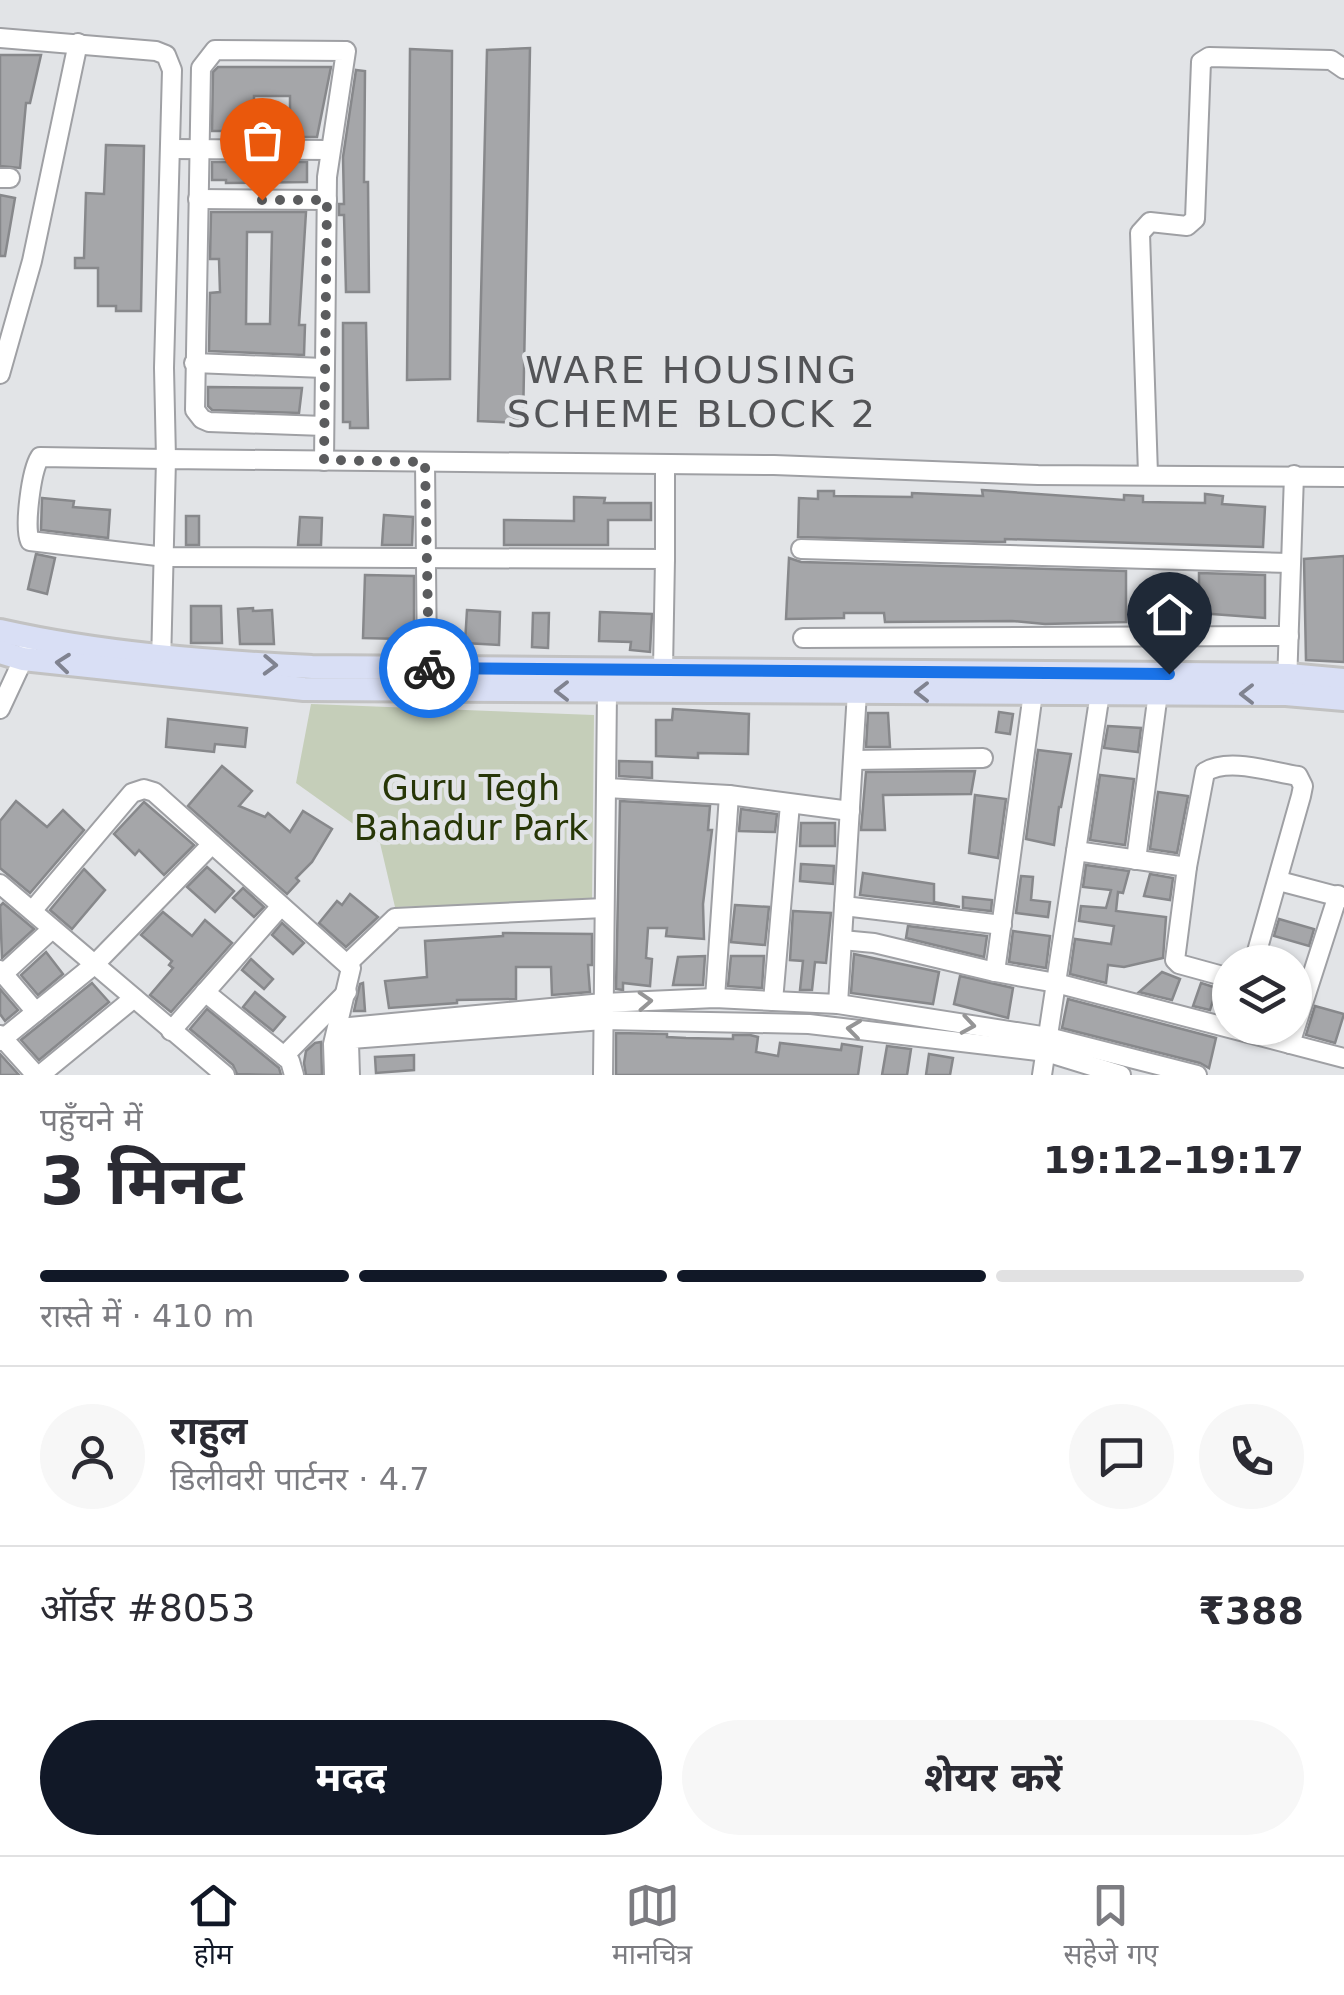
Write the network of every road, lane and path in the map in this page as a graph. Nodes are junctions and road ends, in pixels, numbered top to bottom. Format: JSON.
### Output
{"nodes":[{"id":1,"x":0,"y":38,"type":"edge"},
{"id":2,"x":78,"y":43,"type":"junction"},
{"id":3,"x":1344,"y":70,"type":"edge"},
{"id":4,"x":199,"y":147,"type":"junction"},
{"id":5,"x":170,"y":149,"type":"junction"},
{"id":6,"x":330,"y":150,"type":"junction"},
{"id":7,"x":198,"y":200,"type":"junction"},
{"id":8,"x":327,"y":200,"type":"junction"},
{"id":9,"x":194,"y":363,"type":"junction"},
{"id":10,"x":324,"y":368,"type":"junction"},
{"id":11,"x":0,"y":374,"type":"edge"},
{"id":12,"x":324,"y":426,"type":"junction"},
{"id":13,"x":166,"y":458,"type":"junction"},
{"id":14,"x":324,"y":460,"type":"junction"},
{"id":15,"x":425,"y":462,"type":"junction"},
{"id":16,"x":665,"y":464,"type":"junction"},
{"id":17,"x":1148,"y":474,"type":"junction"},
{"id":18,"x":1294,"y":475,"type":"junction"},
{"id":19,"x":1344,"y":476,"type":"edge"},
{"id":20,"x":801,"y":549,"type":"dead end"},
{"id":21,"x":165,"y":557,"type":"junction"},
{"id":22,"x":424,"y":558,"type":"junction"},
{"id":23,"x":664,"y":559,"type":"junction"},
{"id":24,"x":1290,"y":563,"type":"junction"},
{"id":25,"x":0,"y":631,"type":"edge"},
{"id":26,"x":1288,"y":636,"type":"junction"},
{"id":27,"x":803,"y":638,"type":"dead end"},
{"id":28,"x":861,"y":638,"type":"junction"},
{"id":29,"x":930,"y":638,"type":"junction"},
{"id":30,"x":19,"y":650,"type":"edge"},
{"id":31,"x":161,"y":665,"type":"junction"},
{"id":32,"x":428,"y":668,"type":"junction"},
{"id":33,"x":663,"y":669,"type":"junction"},
{"id":34,"x":932,"y":671,"type":"junction"},
{"id":35,"x":1344,"y":680,"type":"edge"},
{"id":36,"x":859,"y":682,"type":"junction"},
{"id":37,"x":1287,"y":685,"type":"junction"},
{"id":38,"x":608,"y":691,"type":"junction"},
{"id":39,"x":1033,"y":693,"type":"junction"},
{"id":40,"x":1100,"y":693,"type":"junction"},
{"id":41,"x":1158,"y":694,"type":"junction"},
{"id":42,"x":1344,"y":699,"type":"edge"},
{"id":43,"x":0,"y":709,"type":"edge"},
{"id":44,"x":983,"y":758,"type":"dead end"},
{"id":45,"x":853,"y":760,"type":"junction"},
{"id":46,"x":607,"y":788,"type":"junction"},
{"id":47,"x":729,"y":795,"type":"junction"},
{"id":48,"x":790,"y":804,"type":"junction"},
{"id":49,"x":850,"y":811,"type":"junction"},
{"id":50,"x":212,"y":844,"type":"junction"},
{"id":51,"x":1076,"y":851,"type":"junction"},
{"id":52,"x":1136,"y":860,"type":"junction"},
{"id":53,"x":1187,"y":867,"type":"junction"},
{"id":54,"x":1279,"y":881,"type":"junction"},
{"id":55,"x":3,"y":892,"type":"edge"},
{"id":56,"x":1341,"y":897,"type":"edge"},
{"id":57,"x":281,"y":906,"type":"junction"},
{"id":58,"x":844,"y":906,"type":"junction"},
{"id":59,"x":604,"y":908,"type":"junction"},
{"id":60,"x":32,"y":911,"type":"junction"},
{"id":61,"x":1002,"y":926,"type":"junction"},
{"id":62,"x":52,"y":929,"type":"junction"},
{"id":63,"x":842,"y":940,"type":"junction"},
{"id":64,"x":1259,"y":945,"type":"edge"},
{"id":65,"x":347,"y":964,"type":"junction"},
{"id":66,"x":94,"y":965,"type":"junction"},
{"id":67,"x":1,"y":972,"type":"edge"},
{"id":68,"x":995,"y":972,"type":"junction"},
{"id":69,"x":1212,"y":973,"type":"edge"},
{"id":70,"x":1312,"y":981,"type":"edge"},
{"id":71,"x":1056,"y":983,"type":"junction"},
{"id":72,"x":205,"y":992,"type":"junction"},
{"id":73,"x":347,"y":992,"type":"junction"},
{"id":74,"x":134,"y":998,"type":"junction"},
{"id":75,"x":715,"y":998,"type":"junction"},
{"id":76,"x":774,"y":1000,"type":"junction"},
{"id":77,"x":838,"y":1004,"type":"junction"},
{"id":78,"x":36,"y":1012,"type":"junction"},
{"id":79,"x":603,"y":1012,"type":"junction"},
{"id":80,"x":1212,"y":1024,"type":"edge"},
{"id":81,"x":170,"y":1031,"type":"junction"},
{"id":82,"x":345,"y":1034,"type":"junction"},
{"id":83,"x":1,"y":1038,"type":"edge"},
{"id":84,"x":1047,"y":1045,"type":"junction"},
{"id":85,"x":1294,"y":1045,"type":"edge"},
{"id":86,"x":284,"y":1056,"type":"junction"},
{"id":87,"x":1344,"y":1058,"type":"edge"},
{"id":88,"x":38,"y":1075,"type":"edge"},
{"id":89,"x":225,"y":1075,"type":"edge"},
{"id":90,"x":294,"y":1075,"type":"edge"},
{"id":91,"x":334,"y":1075,"type":"edge"},
{"id":92,"x":350,"y":1075,"type":"edge"},
{"id":93,"x":603,"y":1075,"type":"edge"},
{"id":94,"x":1042,"y":1075,"type":"edge"},
{"id":95,"x":1121,"y":1075,"type":"edge"},
{"id":96,"x":1197,"y":1075,"type":"edge"}],
"edges":[{"from":1,"to":2,"type":"street"},
{"from":2,"to":5,"type":"street"},
{"from":2,"to":11,"type":"street"},
{"from":3,"to":17,"type":"street"},
{"from":4,"to":5,"type":"street"},
{"from":4,"to":6,"type":"street"},
{"from":4,"to":6,"type":"street"},
{"from":4,"to":7,"type":"street"},
{"from":5,"to":13,"type":"street"},
{"from":6,"to":8,"type":"street"},
{"from":7,"to":8,"type":"street"},
{"from":7,"to":9,"type":"street"},
{"from":8,"to":10,"type":"street"},
{"from":9,"to":10,"type":"street"},
{"from":9,"to":12,"type":"street"},
{"from":10,"to":12,"type":"street"},
{"from":12,"to":14,"type":"street"},
{"from":13,"to":14,"type":"street"},
{"from":13,"to":21,"type":"street"},
{"from":13,"to":21,"type":"street"},
{"from":14,"to":15,"type":"street"},
{"from":15,"to":16,"type":"street"},
{"from":15,"to":22,"type":"street"},
{"from":16,"to":17,"type":"street"},
{"from":16,"to":23,"type":"street"},
{"from":17,"to":18,"type":"street"},
{"from":18,"to":19,"type":"street"},
{"from":18,"to":24,"type":"street"},
{"from":20,"to":24,"type":"street"},
{"from":21,"to":22,"type":"street"},
{"from":21,"to":31,"type":"street"},
{"from":22,"to":23,"type":"street"},
{"from":22,"to":32,"type":"street"},
{"from":23,"to":33,"type":"street"},
{"from":24,"to":26,"type":"street"},
{"from":25,"to":30,"type":"main road"},
{"from":26,"to":29,"type":"street"},
{"from":26,"to":37,"type":"street"},
{"from":27,"to":28,"type":"street"},
{"from":28,"to":29,"type":"street"},
{"from":28,"to":36,"type":"street"},
{"from":29,"to":34,"type":"street"},
{"from":30,"to":31,"type":"main road"},
{"from":30,"to":43,"type":"street"},
{"from":31,"to":32,"type":"main road","one_way":true},
{"from":38,"to":31,"type":"main road","one_way":true},
{"from":32,"to":33,"type":"main road"},
{"from":33,"to":36,"type":"main road"},
{"from":34,"to":36,"type":"main road"},
{"from":34,"to":37,"type":"main road"},
{"from":35,"to":37,"type":"main road"},
{"from":36,"to":38,"type":"main road"},
{"from":39,"to":36,"type":"main road","one_way":true},
{"from":36,"to":45,"type":"street"},
{"from":37,"to":41,"type":"main road","one_way":true},
{"from":37,"to":42,"type":"main road"},
{"from":38,"to":46,"type":"street"},
{"from":39,"to":40,"type":"main road"},
{"from":39,"to":61,"type":"street"},
{"from":40,"to":41,"type":"main road"},
{"from":40,"to":51,"type":"street"},
{"from":41,"to":52,"type":"street"},
{"from":44,"to":45,"type":"street"},
{"from":45,"to":49,"type":"street"},
{"from":46,"to":47,"type":"street"},
{"from":46,"to":59,"type":"street"},
{"from":47,"to":48,"type":"street"},
{"from":47,"to":75,"type":"street"},
{"from":48,"to":49,"type":"street"},
{"from":48,"to":76,"type":"street"},
{"from":49,"to":58,"type":"street"},
{"from":50,"to":57,"type":"street"},
{"from":50,"to":60,"type":"street"},
{"from":50,"to":66,"type":"street"},
{"from":51,"to":52,"type":"street"},
{"from":51,"to":71,"type":"street"},
{"from":52,"to":53,"type":"street"},
{"from":53,"to":54,"type":"street"},
{"from":53,"to":69,"type":"street"},
{"from":54,"to":56,"type":"street"},
{"from":54,"to":64,"type":"street"},
{"from":55,"to":60,"type":"street"},
{"from":56,"to":70,"type":"street"},
{"from":57,"to":65,"type":"street"},
{"from":57,"to":72,"type":"street"},
{"from":58,"to":61,"type":"street"},
{"from":58,"to":63,"type":"street"},
{"from":59,"to":65,"type":"street"},
{"from":59,"to":79,"type":"street"},
{"from":60,"to":62,"type":"street"},
{"from":61,"to":68,"type":"street"},
{"from":62,"to":66,"type":"street"},
{"from":62,"to":67,"type":"street"},
{"from":63,"to":68,"type":"street"},
{"from":63,"to":77,"type":"street"},
{"from":65,"to":73,"type":"street"},
{"from":66,"to":74,"type":"street"},
{"from":66,"to":78,"type":"street"},
{"from":67,"to":78,"type":"street"},
{"from":68,"to":71,"type":"street"},
{"from":71,"to":80,"type":"street"},
{"from":71,"to":84,"type":"street"},
{"from":72,"to":81,"type":"street"},
{"from":72,"to":86,"type":"street"},
{"from":73,"to":82,"type":"street"},
{"from":73,"to":86,"type":"street"},
{"from":74,"to":81,"type":"street"},
{"from":74,"to":88,"type":"street"},
{"from":75,"to":76,"type":"street"},
{"from":79,"to":75,"type":"street","one_way":true},
{"from":76,"to":77,"type":"street"},
{"from":77,"to":84,"type":"street","one_way":true},
{"from":78,"to":83,"type":"street"},
{"from":79,"to":82,"type":"street"},
{"from":84,"to":79,"type":"street","one_way":true},
{"from":79,"to":93,"type":"street"},
{"from":81,"to":89,"type":"street"},
{"from":82,"to":91,"type":"street"},
{"from":82,"to":92,"type":"street"},
{"from":83,"to":88,"type":"street"},
{"from":84,"to":94,"type":"street"},
{"from":84,"to":95,"type":"street"},
{"from":84,"to":96,"type":"street"},
{"from":85,"to":87,"type":"street"},
{"from":86,"to":90,"type":"street"}]}
